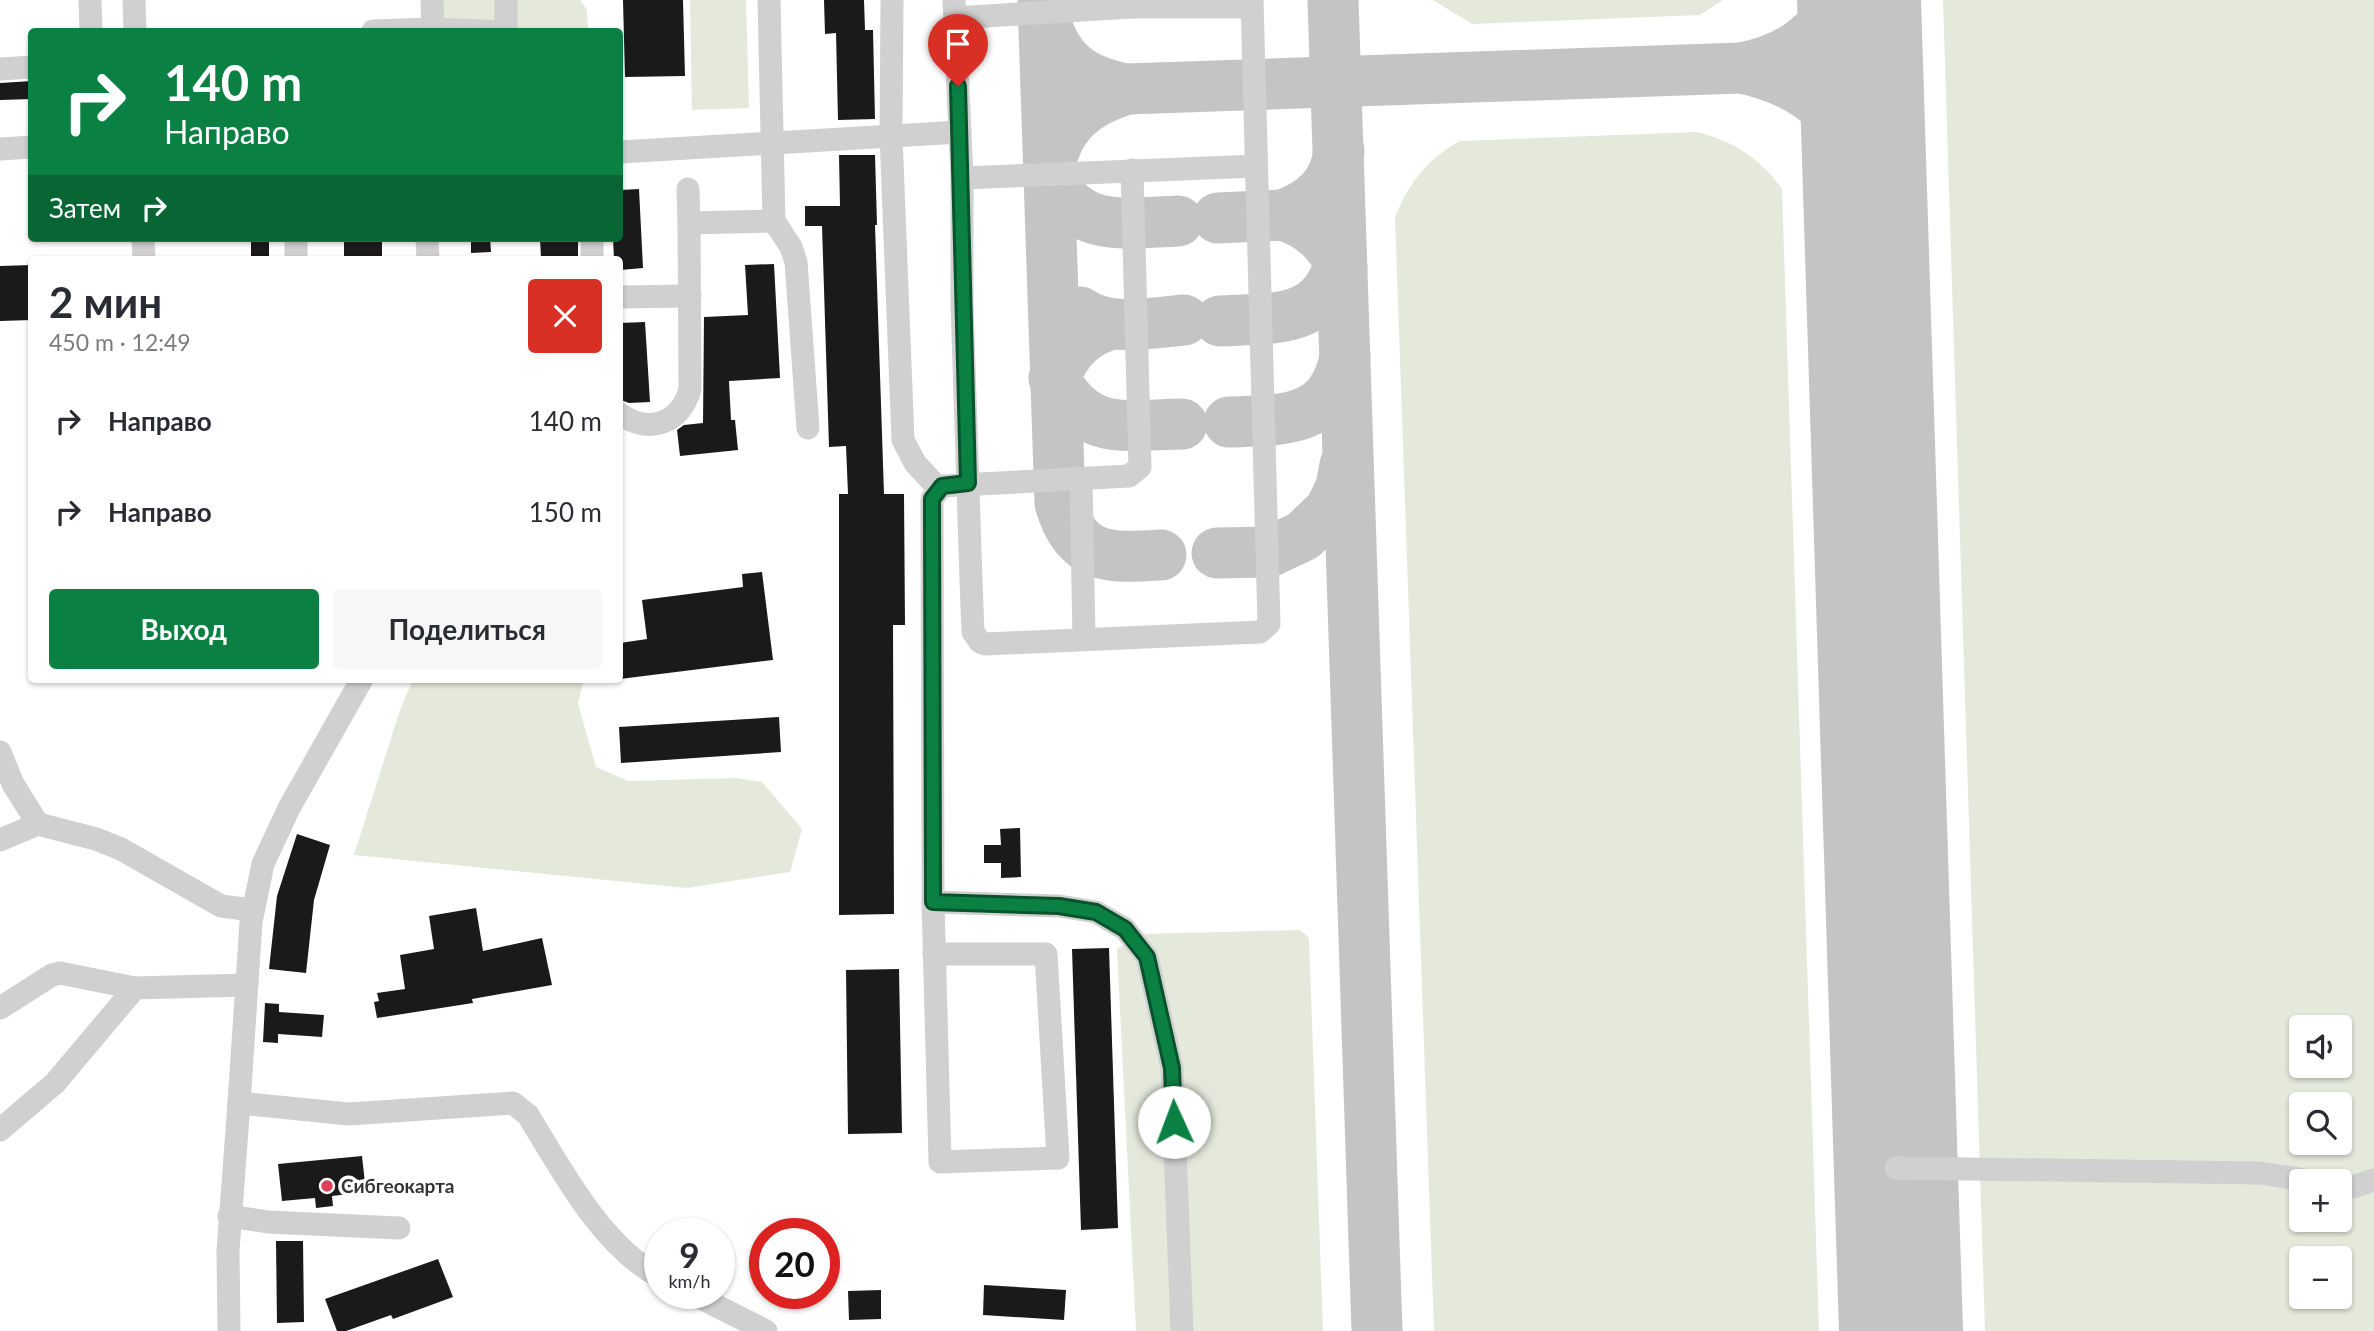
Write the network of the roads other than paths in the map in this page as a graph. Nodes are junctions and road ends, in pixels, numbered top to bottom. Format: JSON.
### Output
{"nodes":[{"id":1,"x":90,"y":0,"type":"edge"},
{"id":2,"x":134,"y":0,"type":"edge"},
{"id":3,"x":432,"y":0,"type":"edge"},
{"id":4,"x":506,"y":0,"type":"edge"},
{"id":5,"x":769,"y":0,"type":"edge"},
{"id":6,"x":892,"y":0,"type":"edge"},
{"id":7,"x":1129,"y":3,"type":"edge"},
{"id":8,"x":1252,"y":4,"type":"edge"},
{"id":9,"x":955,"y":9,"type":"edge"},
{"id":10,"x":90,"y":28,"type":"edge"},
{"id":11,"x":135,"y":28,"type":"edge"},
{"id":12,"x":433,"y":28,"type":"edge"},
{"id":13,"x":506,"y":28,"type":"edge"},
{"id":14,"x":28,"y":67,"type":"edge"},
{"id":15,"x":0,"y":69,"type":"edge"},
{"id":16,"x":960,"y":132,"type":"junction"},
{"id":17,"x":891,"y":136,"type":"junction"},
{"id":18,"x":773,"y":144,"type":"junction"},
{"id":19,"x":28,"y":148,"type":"edge"},
{"id":20,"x":0,"y":149,"type":"edge"},
{"id":21,"x":623,"y":152,"type":"edge"},
{"id":22,"x":1255,"y":166,"type":"junction"},
{"id":23,"x":1132,"y":170,"type":"junction"},
{"id":24,"x":962,"y":178,"type":"junction"},
{"id":25,"x":688,"y":189,"type":"dead end"},
{"id":26,"x":774,"y":221,"type":"junction"},
{"id":27,"x":689,"y":223,"type":"junction"},
{"id":28,"x":690,"y":296,"type":"junction"},
{"id":29,"x":623,"y":297,"type":"edge"},
{"id":30,"x":623,"y":416,"type":"edge"},
{"id":31,"x":808,"y":428,"type":"dead end"},
{"id":32,"x":1082,"y":480,"type":"junction"},
{"id":33,"x":968,"y":483,"type":"junction"},
{"id":34,"x":938,"y":488,"type":"junction"},
{"id":35,"x":1084,"y":639,"type":"junction"},
{"id":36,"x":360,"y":683,"type":"edge"},
{"id":37,"x":0,"y":752,"type":"edge"},
{"id":38,"x":38,"y":824,"type":"junction"},
{"id":39,"x":0,"y":840,"type":"edge"},
{"id":40,"x":933,"y":902,"type":"junction"},
{"id":41,"x":252,"y":910,"type":"junction"},
{"id":42,"x":934,"y":954,"type":"junction"},
{"id":43,"x":247,"y":985,"type":"junction"},
{"id":44,"x":135,"y":988,"type":"junction"},
{"id":45,"x":0,"y":1008,"type":"edge"},
{"id":46,"x":239,"y":1103,"type":"junction"},
{"id":47,"x":0,"y":1130,"type":"edge"},
{"id":48,"x":1896,"y":1168,"type":"dead end"},
{"id":49,"x":2289,"y":1177,"type":"edge"},
{"id":50,"x":2374,"y":1180,"type":"edge"},
{"id":51,"x":2352,"y":1187,"type":"edge"},
{"id":52,"x":229,"y":1216,"type":"junction"},
{"id":53,"x":399,"y":1228,"type":"dead end"},
{"id":54,"x":644,"y":1267,"type":"edge"},
{"id":55,"x":723,"y":1309,"type":"edge"},
{"id":56,"x":229,"y":1331,"type":"edge"},
{"id":57,"x":766,"y":1331,"type":"edge"},
{"id":58,"x":1182,"y":1331,"type":"edge"}],
"edges":[{"from":1,"to":10,"type":"street"},
{"from":2,"to":11,"type":"street"},
{"from":3,"to":12,"type":"street"},
{"from":4,"to":13,"type":"street"},
{"from":5,"to":18,"type":"street"},
{"from":6,"to":17,"type":"street"},
{"from":7,"to":8,"type":"street"},
{"from":7,"to":9,"type":"street"},
{"from":8,"to":22,"type":"street"},
{"from":9,"to":16,"type":"street"},
{"from":14,"to":15,"type":"street"},
{"from":16,"to":17,"type":"street"},
{"from":16,"to":24,"type":"street"},
{"from":17,"to":18,"type":"street"},
{"from":17,"to":34,"type":"street"},
{"from":18,"to":21,"type":"street"},
{"from":18,"to":26,"type":"street"},
{"from":19,"to":20,"type":"street"},
{"from":22,"to":23,"type":"street"},
{"from":22,"to":35,"type":"street"},
{"from":23,"to":24,"type":"street"},
{"from":23,"to":32,"type":"street"},
{"from":24,"to":33,"type":"street"},
{"from":25,"to":27,"type":"street"},
{"from":26,"to":27,"type":"street"},
{"from":26,"to":31,"type":"street"},
{"from":27,"to":28,"type":"street"},
{"from":28,"to":29,"type":"street"},
{"from":28,"to":30,"type":"street"},
{"from":32,"to":33,"type":"street"},
{"from":32,"to":35,"type":"street"},
{"from":33,"to":34,"type":"street"},
{"from":33,"to":35,"type":"street"},
{"from":34,"to":40,"type":"street"},
{"from":36,"to":41,"type":"street"},
{"from":37,"to":38,"type":"street"},
{"from":38,"to":39,"type":"street"},
{"from":38,"to":41,"type":"street"},
{"from":40,"to":42,"type":"street"},
{"from":40,"to":58,"type":"street"},
{"from":41,"to":43,"type":"street"},
{"from":42,"to":42,"type":"street"},
{"from":43,"to":44,"type":"street"},
{"from":43,"to":46,"type":"street"},
{"from":44,"to":45,"type":"street"},
{"from":44,"to":47,"type":"street"},
{"from":46,"to":52,"type":"street"},
{"from":46,"to":54,"type":"street"},
{"from":48,"to":49,"type":"street"},
{"from":50,"to":51,"type":"street"},
{"from":52,"to":53,"type":"street"},
{"from":52,"to":56,"type":"street"},
{"from":55,"to":57,"type":"street"}]}
